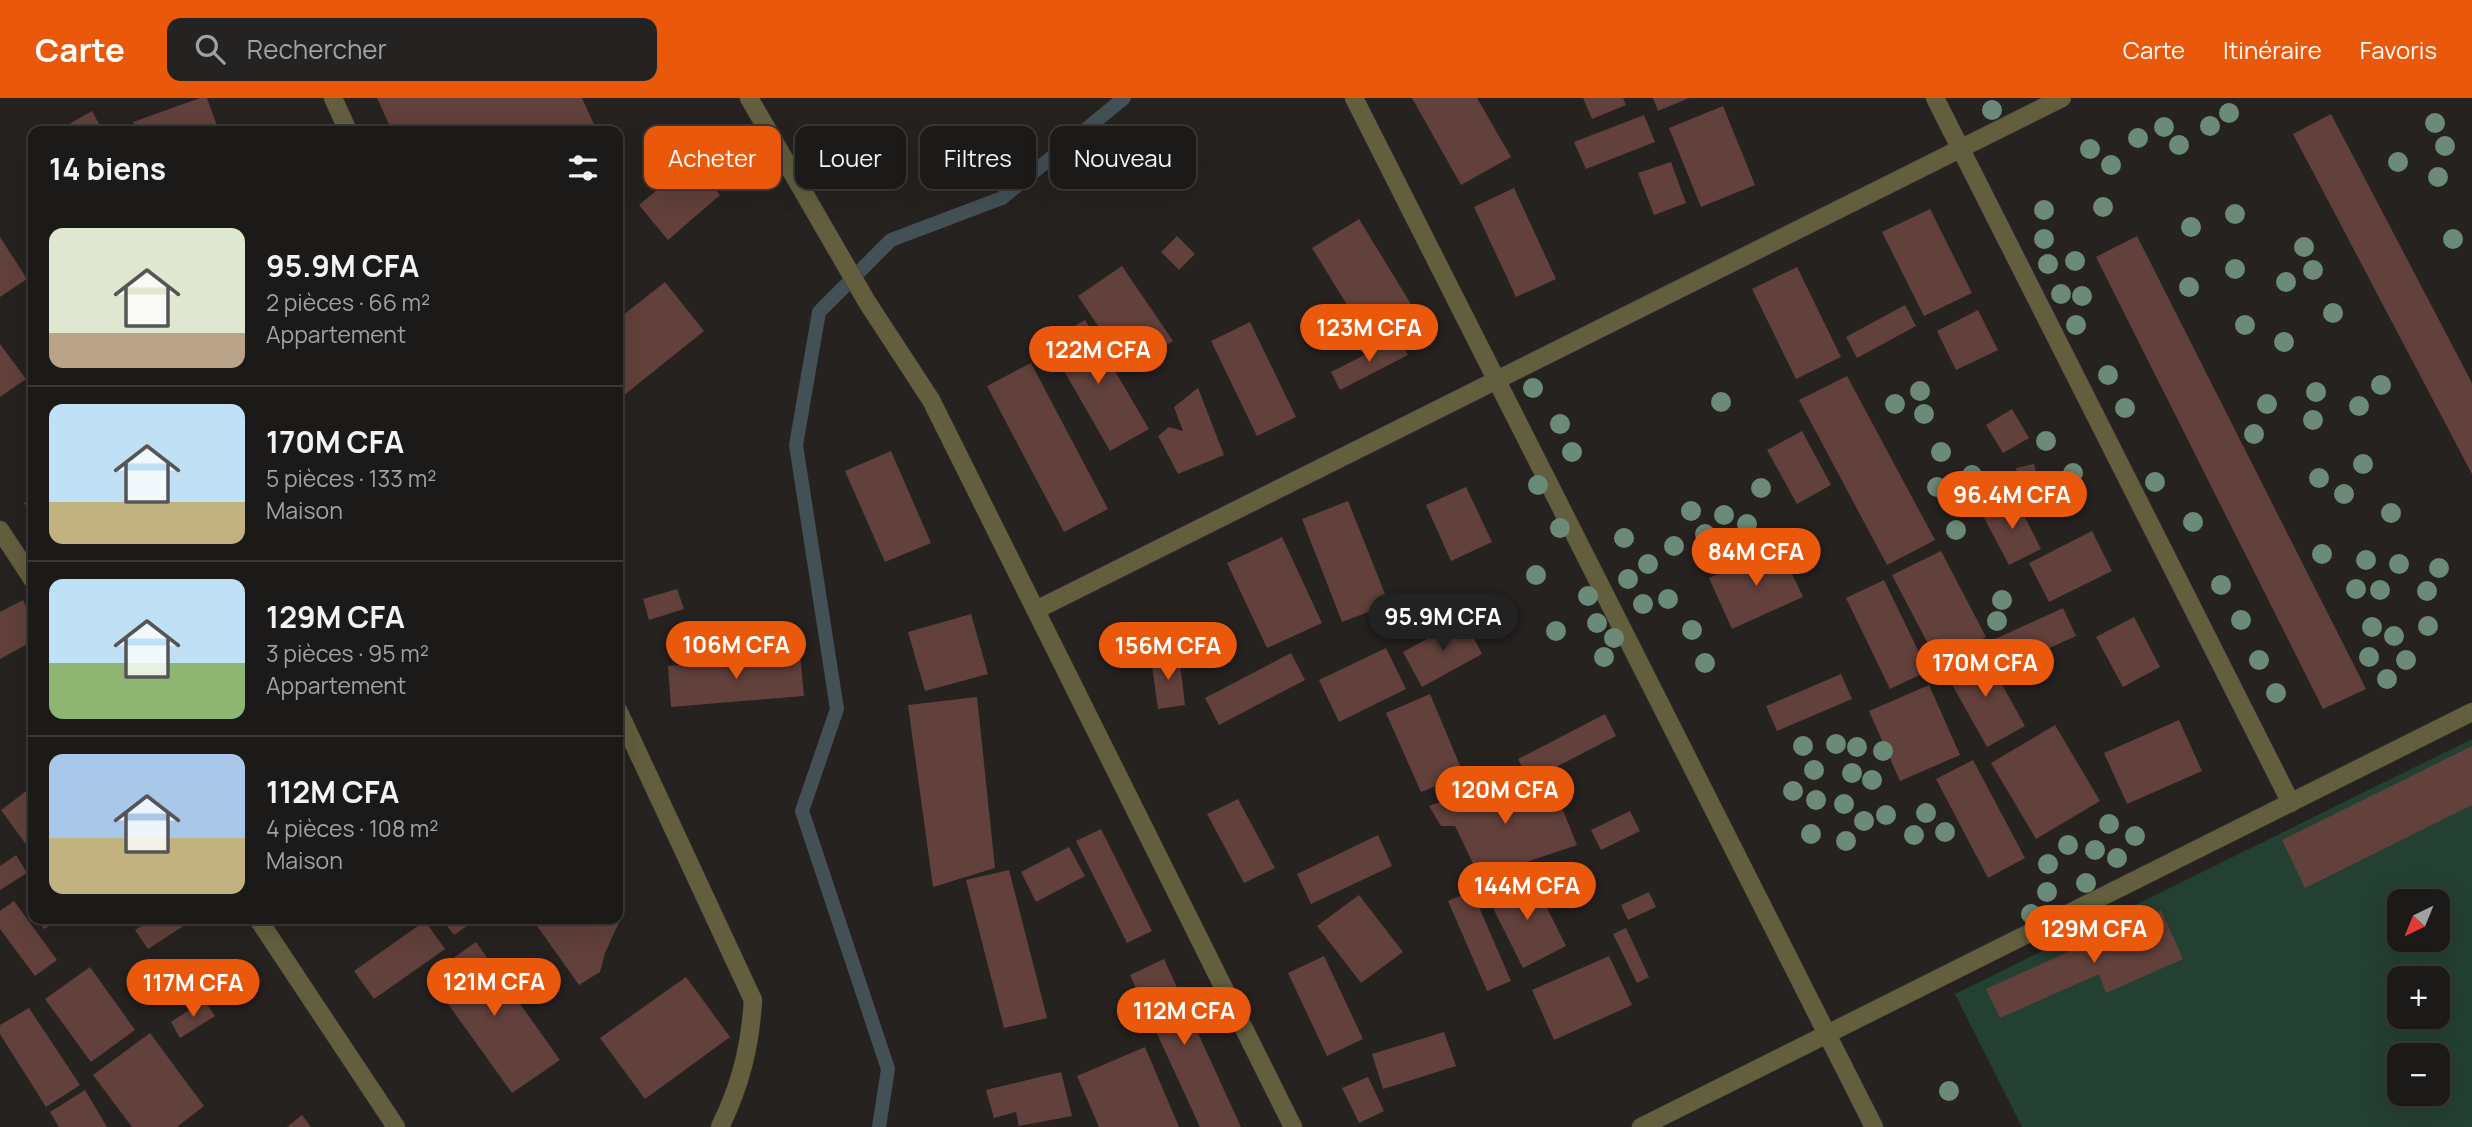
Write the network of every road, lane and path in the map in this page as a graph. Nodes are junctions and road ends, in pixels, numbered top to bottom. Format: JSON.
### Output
{"nodes":[{"id":1,"x":333,"y":98,"type":"edge"},
{"id":2,"x":749,"y":98,"type":"edge"},
{"id":3,"x":1354,"y":98,"type":"edge"},
{"id":4,"x":1935,"y":98,"type":"edge"},
{"id":5,"x":2062,"y":98,"type":"edge"},
{"id":6,"x":346,"y":126,"type":"edge"},
{"id":7,"x":1960,"y":149,"type":"junction"},
{"id":8,"x":1496,"y":380,"type":"junction"},
{"id":9,"x":0,"y":530,"type":"edge"},
{"id":10,"x":28,"y":572,"type":"edge"},
{"id":11,"x":1035,"y":610,"type":"junction"},
{"id":12,"x":2472,"y":712,"type":"edge"},
{"id":13,"x":623,"y":721,"type":"edge"},
{"id":14,"x":2291,"y":803,"type":"junction"},
{"id":15,"x":261,"y":924,"type":"edge"},
{"id":16,"x":1827,"y":1034,"type":"junction"},
{"id":17,"x":396,"y":1127,"type":"edge"},
{"id":18,"x":720,"y":1127,"type":"edge"},
{"id":19,"x":1293,"y":1127,"type":"edge"},
{"id":20,"x":1641,"y":1127,"type":"edge"},
{"id":21,"x":1874,"y":1127,"type":"edge"}],
"edges":[{"from":1,"to":6,"type":"street"},
{"from":2,"to":11,"type":"street"},
{"from":3,"to":8,"type":"street"},
{"from":4,"to":7,"type":"street"},
{"from":5,"to":7,"type":"street"},
{"from":7,"to":8,"type":"street"},
{"from":7,"to":14,"type":"street"},
{"from":8,"to":11,"type":"street"},
{"from":8,"to":16,"type":"street"},
{"from":9,"to":10,"type":"street"},
{"from":11,"to":19,"type":"street"},
{"from":12,"to":14,"type":"street"},
{"from":13,"to":18,"type":"street"},
{"from":14,"to":16,"type":"street"},
{"from":15,"to":17,"type":"street"},
{"from":16,"to":20,"type":"street"},
{"from":16,"to":21,"type":"street"}]}
